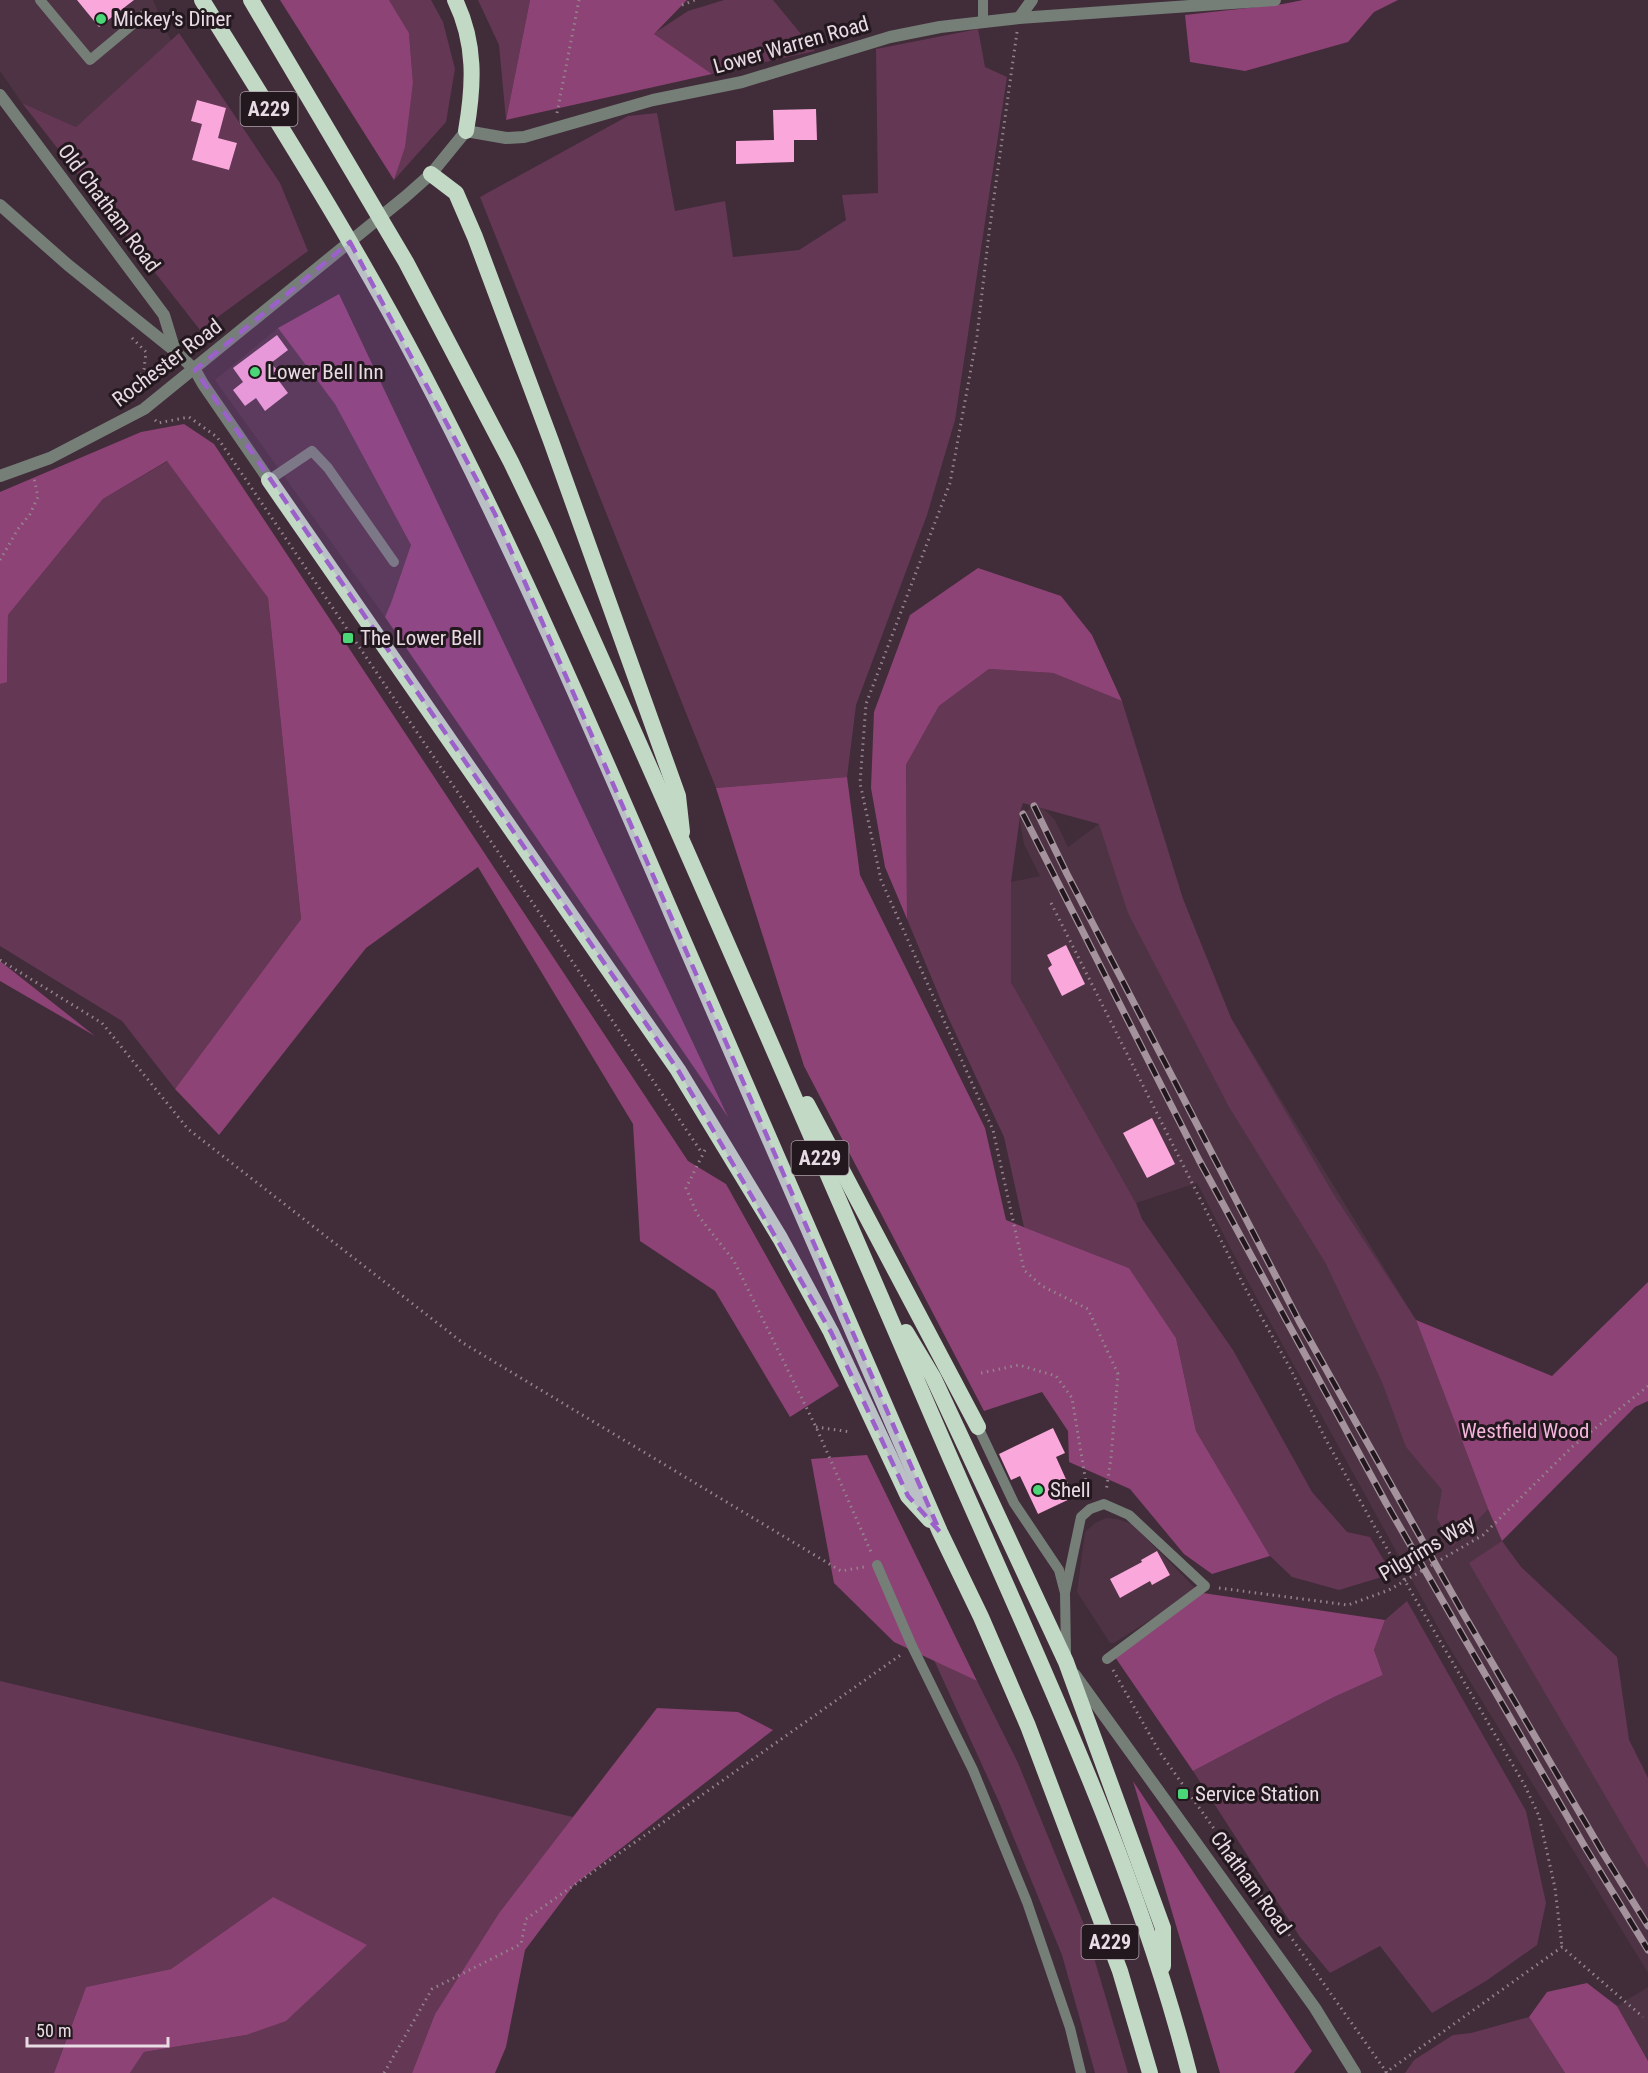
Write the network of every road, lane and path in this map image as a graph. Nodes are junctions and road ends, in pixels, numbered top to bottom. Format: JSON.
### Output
{"nodes":[{"id":1,"x":40,"y":0,"type":"edge"},
{"id":2,"x":202,"y":0,"type":"edge"},
{"id":3,"x":251,"y":0,"type":"edge"},
{"id":4,"x":455,"y":0,"type":"edge"},
{"id":5,"x":579,"y":0,"type":"edge"},
{"id":6,"x":695,"y":0,"type":"edge"},
{"id":7,"x":983,"y":0,"type":"edge"},
{"id":8,"x":1032,"y":0,"type":"edge"},
{"id":9,"x":1275,"y":0,"type":"edge"},
{"id":10,"x":682,"y":5,"type":"dead end"},
{"id":11,"x":144,"y":15,"type":"dead end"},
{"id":12,"x":1019,"y":18,"type":"junction"},
{"id":13,"x":983,"y":23,"type":"junction"},
{"id":14,"x":0,"y":94,"type":"edge"},
{"id":15,"x":554,"y":129,"type":"junction"},
{"id":16,"x":466,"y":131,"type":"junction"},
{"id":17,"x":431,"y":174,"type":"junction"},
{"id":18,"x":0,"y":205,"type":"edge"},
{"id":19,"x":130,"y":337,"type":"dead end"},
{"id":20,"x":175,"y":351,"type":"junction"},
{"id":21,"x":195,"y":370,"type":"junction"},
{"id":22,"x":133,"y":390,"type":"dead end"},
{"id":23,"x":158,"y":423,"type":"dead end"},
{"id":24,"x":0,"y":476,"type":"edge"},
{"id":25,"x":269,"y":480,"type":"junction"},
{"id":26,"x":35,"y":484,"type":"dead end"},
{"id":27,"x":0,"y":560,"type":"edge"},
{"id":28,"x":394,"y":562,"type":"dead end"},
{"id":29,"x":684,"y":847,"type":"junction"},
{"id":30,"x":1051,"y":903,"type":"dead end"},
{"id":31,"x":0,"y":960,"type":"edge"},
{"id":32,"x":746,"y":989,"type":"junction"},
{"id":33,"x":874,"y":1278,"type":"junction"},
{"id":34,"x":981,"y":1373,"type":"dead end"},
{"id":35,"x":1648,"y":1386,"type":"edge"},
{"id":36,"x":816,"y":1427,"type":"junction"},
{"id":37,"x":978,"y":1427,"type":"joint"},
{"id":38,"x":851,"y":1432,"type":"dead end"},
{"id":39,"x":1104,"y":1504,"type":"junction"},
{"id":40,"x":1090,"y":1509,"type":"junction"},
{"id":41,"x":940,"y":1532,"type":"junction"},
{"id":42,"x":877,"y":1565,"type":"junction"},
{"id":43,"x":1205,"y":1586,"type":"junction"},
{"id":44,"x":1065,"y":1593,"type":"junction"},
{"id":45,"x":912,"y":1646,"type":"junction"},
{"id":46,"x":1107,"y":1659,"type":"joint"},
{"id":47,"x":1066,"y":1662,"type":"junction"},
{"id":48,"x":1562,"y":1947,"type":"junction"},
{"id":49,"x":1164,"y":1985,"type":"junction"},
{"id":50,"x":1643,"y":2017,"type":"dead end"},
{"id":51,"x":384,"y":2073,"type":"edge"},
{"id":52,"x":1082,"y":2073,"type":"edge"},
{"id":53,"x":1150,"y":2073,"type":"edge"},
{"id":54,"x":1189,"y":2073,"type":"edge"},
{"id":55,"x":1355,"y":2073,"type":"edge"},
{"id":56,"x":1386,"y":2073,"type":"edge"}],
"edges":[{"from":1,"to":11,"type":"lane"},
{"from":2,"to":41,"type":"highway","number":"A229"},
{"from":3,"to":29,"type":"highway","number":"A229"},
{"from":4,"to":16,"type":"highway"},
{"from":5,"to":15,"type":"path"},
{"from":6,"to":10,"type":"path"},
{"from":7,"to":13,"type":"lane"},
{"from":8,"to":12,"type":"street"},
{"from":9,"to":12,"type":"street","name":"Lower Warren Road"},
{"from":12,"to":13,"type":"street","name":"Lower Warren Road"},
{"from":12,"to":39,"type":"path"},
{"from":13,"to":15,"type":"street","name":"Lower Warren Road"},
{"from":14,"to":20,"type":"street","name":"Old Chatham Road"},
{"from":15,"to":16,"type":"street","name":"Lower Warren Road"},
{"from":16,"to":17,"type":"street","name":"Rochester Road"},
{"from":17,"to":21,"type":"street","name":"Rochester Road"},
{"from":17,"to":29,"type":"highway"},
{"from":18,"to":20,"type":"street"},
{"from":19,"to":22,"type":"path"},
{"from":20,"to":21,"type":"street"},
{"from":21,"to":24,"type":"street","name":"Rochester Road"},
{"from":21,"to":25,"type":"street"},
{"from":23,"to":36,"type":"path"},
{"from":25,"to":28,"type":"lane"},
{"from":25,"to":41,"type":"highway"},
{"from":26,"to":27,"type":"path"},
{"from":29,"to":32,"type":"highway","number":"A229"},
{"from":30,"to":48,"type":"path"},
{"from":31,"to":42,"type":"path"},
{"from":32,"to":33,"type":"highway","number":"A229"},
{"from":32,"to":37,"type":"highway"},
{"from":33,"to":47,"type":"highway"},
{"from":33,"to":49,"type":"highway","number":"A229"},
{"from":34,"to":40,"type":"path"},
{"from":35,"to":43,"type":"path","name":"Pilgrims Way"},
{"from":36,"to":38,"type":"path"},
{"from":36,"to":42,"type":"path"},
{"from":37,"to":44,"type":"lane"},
{"from":39,"to":40,"type":"lane"},
{"from":39,"to":43,"type":"lane"},
{"from":40,"to":44,"type":"lane"},
{"from":41,"to":53,"type":"highway","number":"A229"},
{"from":42,"to":45,"type":"lane"},
{"from":43,"to":46,"type":"lane"},
{"from":44,"to":47,"type":"lane"},
{"from":45,"to":51,"type":"path"},
{"from":45,"to":52,"type":"lane"},
{"from":46,"to":56,"type":"path"},
{"from":47,"to":49,"type":"highway"},
{"from":47,"to":55,"type":"street","name":"Chatham Road"},
{"from":48,"to":50,"type":"path"},
{"from":48,"to":56,"type":"path"},
{"from":49,"to":54,"type":"highway","number":"A229"}]}
